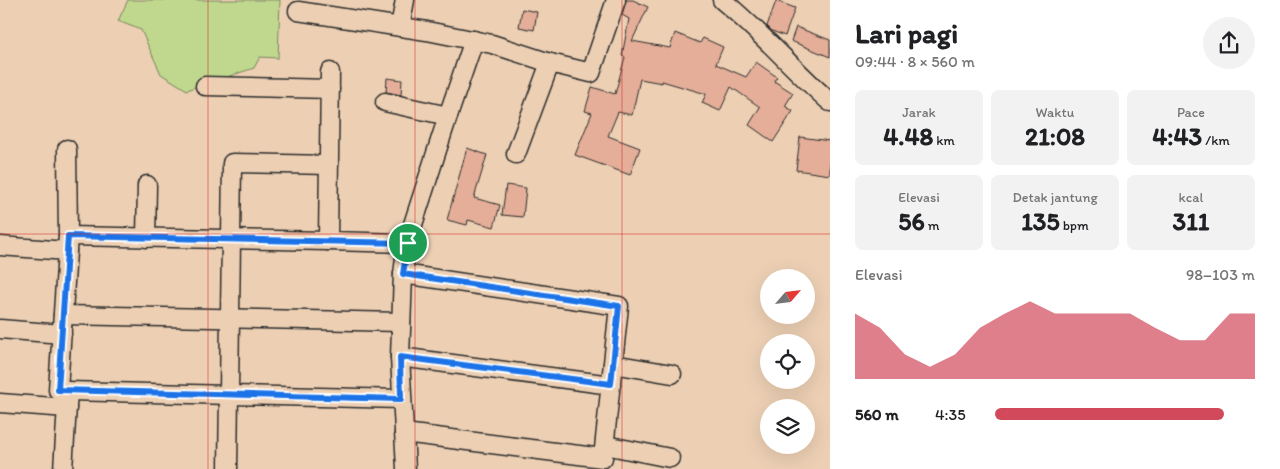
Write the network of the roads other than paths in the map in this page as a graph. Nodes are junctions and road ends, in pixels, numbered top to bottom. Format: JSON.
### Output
{"nodes":[{"id":1,"x":405,"y":0,"type":"edge"},
{"id":2,"x":616,"y":0,"type":"edge"},
{"id":3,"x":722,"y":0,"type":"edge"},
{"id":4,"x":320,"y":7,"type":"edge"},
{"id":5,"x":298,"y":11,"type":"dead end"},
{"id":6,"x":400,"y":27,"type":"junction"},
{"id":7,"x":474,"y":40,"type":"junction"},
{"id":8,"x":550,"y":63,"type":"junction"},
{"id":9,"x":205,"y":86,"type":"dead end"},
{"id":10,"x":385,"y":102,"type":"dead end"},
{"id":11,"x":830,"y":102,"type":"edge"},
{"id":12,"x":448,"y":116,"type":"junction"},
{"id":13,"x":67,"y":149,"type":"dead end"},
{"id":14,"x":516,"y":154,"type":"dead end"},
{"id":15,"x":329,"y":165,"type":"junction"},
{"id":16,"x":147,"y":185,"type":"dead end"},
{"id":17,"x":146,"y":238,"type":"junction"},
{"id":18,"x":231,"y":240,"type":"junction"},
{"id":19,"x":328,"y":241,"type":"junction"},
{"id":20,"x":408,"y":243,"type":"junction"},
{"id":21,"x":67,"y":244,"type":"junction"},
{"id":22,"x":0,"y":246,"type":"edge"},
{"id":23,"x":403,"y":274,"type":"junction"},
{"id":24,"x":63,"y":315,"type":"junction"},
{"id":25,"x":230,"y":318,"type":"junction"},
{"id":26,"x":401,"y":322,"type":"junction"},
{"id":27,"x":0,"y":329,"type":"edge"},
{"id":28,"x":62,"y":334,"type":"junction"},
{"id":29,"x":400,"y":357,"type":"junction"},
{"id":30,"x":613,"y":364,"type":"junction"},
{"id":31,"x":672,"y":374,"type":"dead end"},
{"id":32,"x":611,"y":384,"type":"junction"},
{"id":33,"x":229,"y":396,"type":"junction"},
{"id":34,"x":67,"y":399,"type":"junction"},
{"id":35,"x":401,"y":399,"type":"junction"},
{"id":36,"x":0,"y":403,"type":"edge"},
{"id":37,"x":404,"y":433,"type":"junction"},
{"id":38,"x":605,"y":445,"type":"junction"},
{"id":39,"x":670,"y":458,"type":"dead end"},
{"id":40,"x":63,"y":469,"type":"edge"},
{"id":41,"x":228,"y":469,"type":"edge"},
{"id":42,"x":406,"y":469,"type":"edge"}],
"edges":[{"from":1,"to":6,"type":"street"},
{"from":2,"to":8,"type":"street"},
{"from":3,"to":11,"type":"street"},
{"from":4,"to":5,"type":"street"},
{"from":4,"to":6,"type":"street"},
{"from":6,"to":7,"type":"street"},
{"from":7,"to":8,"type":"street"},
{"from":7,"to":12,"type":"street"},
{"from":8,"to":14,"type":"street"},
{"from":9,"to":15,"type":"street"},
{"from":10,"to":12,"type":"street"},
{"from":12,"to":20,"type":"street"},
{"from":13,"to":21,"type":"street"},
{"from":15,"to":18,"type":"street"},
{"from":15,"to":19,"type":"street"},
{"from":16,"to":17,"type":"street"},
{"from":17,"to":18,"type":"street"},
{"from":17,"to":21,"type":"street"},
{"from":18,"to":19,"type":"street"},
{"from":18,"to":25,"type":"street"},
{"from":19,"to":20,"type":"street"},
{"from":20,"to":23,"type":"street"},
{"from":21,"to":22,"type":"street"},
{"from":21,"to":24,"type":"street"},
{"from":23,"to":26,"type":"street"},
{"from":23,"to":30,"type":"street"},
{"from":24,"to":25,"type":"street"},
{"from":24,"to":28,"type":"street"},
{"from":25,"to":26,"type":"street"},
{"from":25,"to":33,"type":"street"},
{"from":26,"to":29,"type":"street"},
{"from":27,"to":28,"type":"street"},
{"from":28,"to":34,"type":"street"},
{"from":29,"to":32,"type":"street"},
{"from":29,"to":35,"type":"street"},
{"from":30,"to":31,"type":"street"},
{"from":30,"to":32,"type":"street"},
{"from":32,"to":38,"type":"street"},
{"from":33,"to":34,"type":"street"},
{"from":33,"to":35,"type":"street"},
{"from":33,"to":41,"type":"street"},
{"from":34,"to":36,"type":"street"},
{"from":34,"to":40,"type":"street"},
{"from":35,"to":37,"type":"street"},
{"from":37,"to":38,"type":"street"},
{"from":37,"to":42,"type":"street"},
{"from":38,"to":39,"type":"street"}]}
